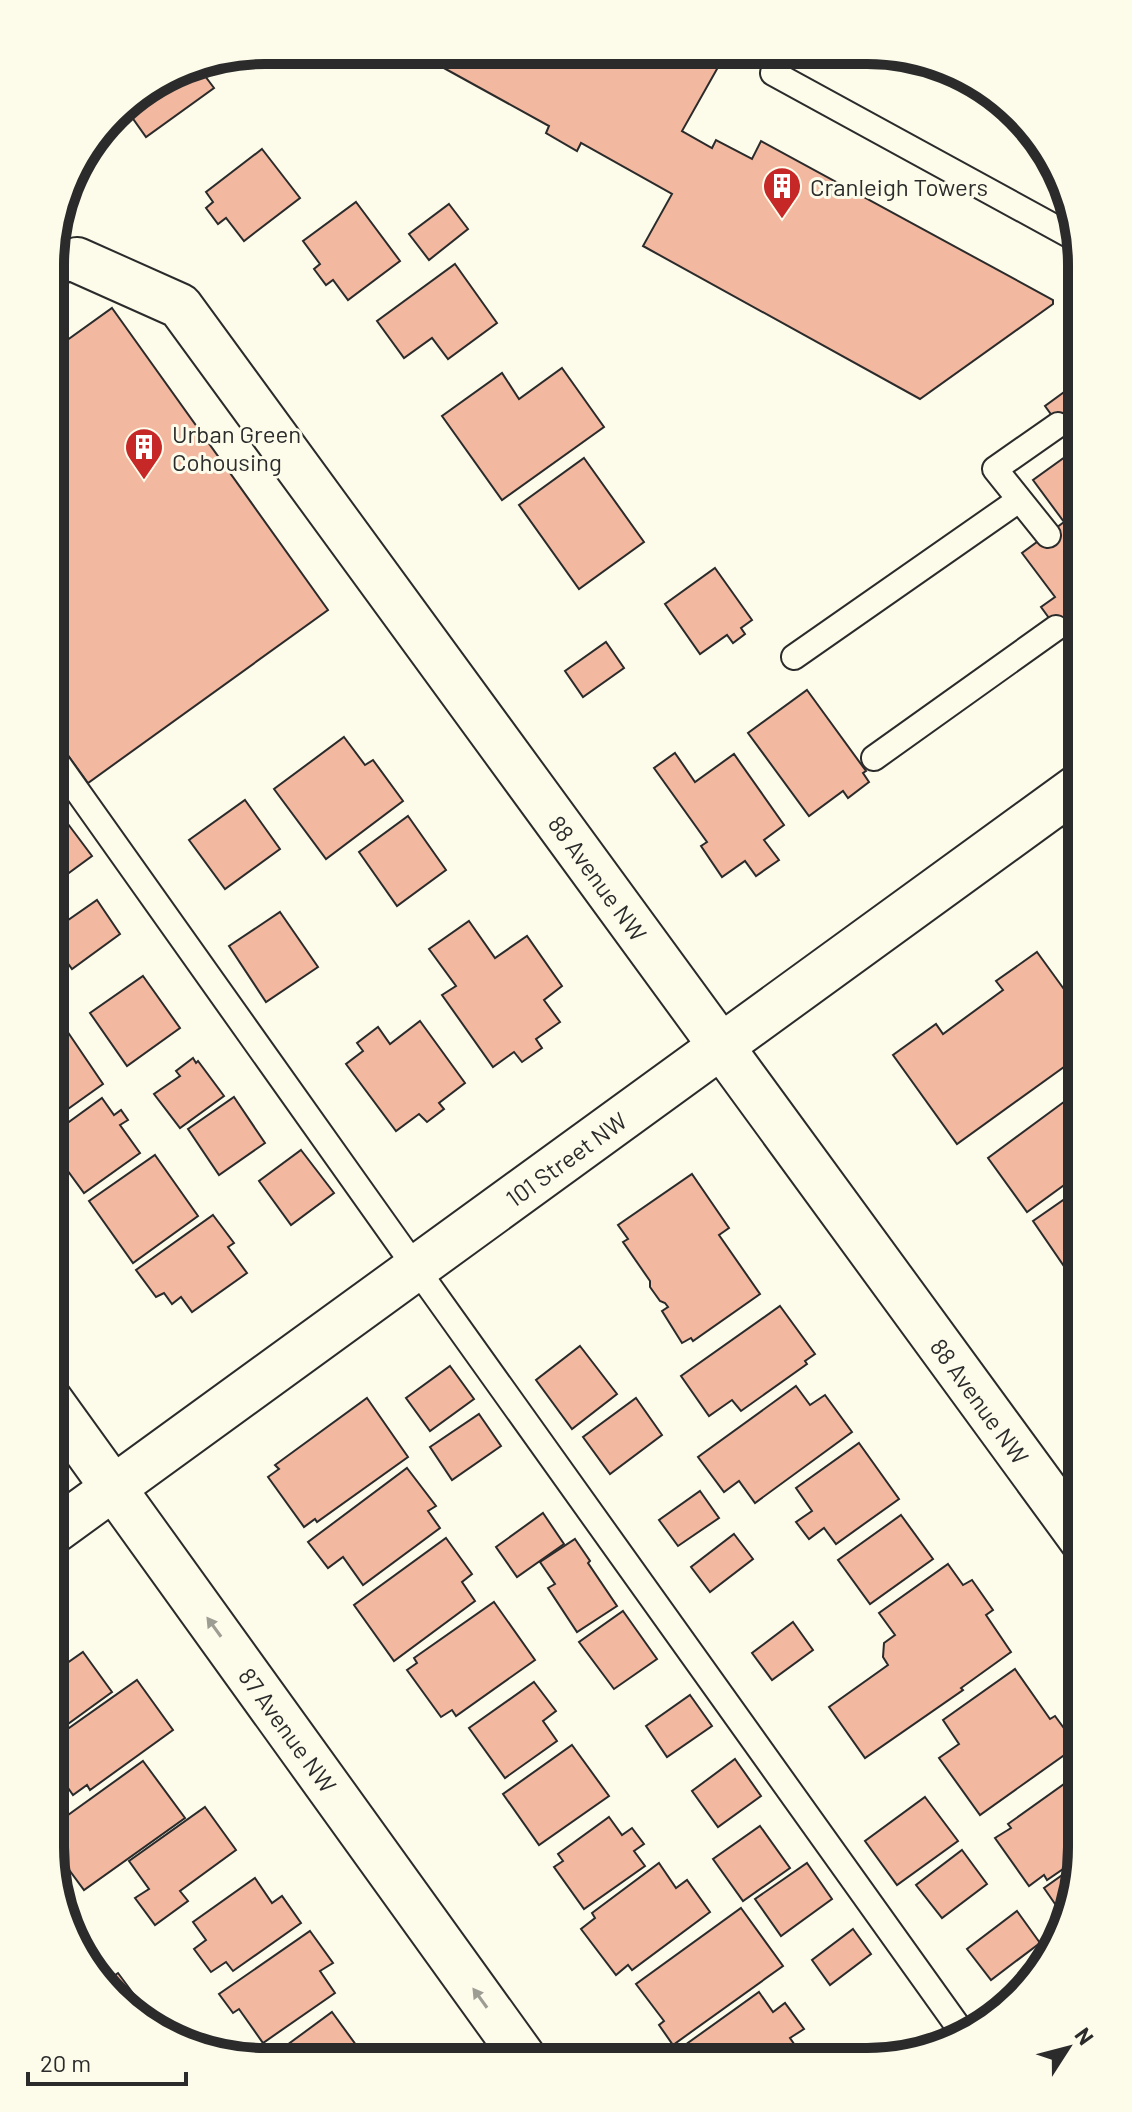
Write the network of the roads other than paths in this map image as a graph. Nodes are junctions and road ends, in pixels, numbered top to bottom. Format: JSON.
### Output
{"nodes":[{"id":1,"x":777,"y":64,"type":"edge"},
{"id":2,"x":1065,"y":233,"type":"edge"},
{"id":3,"x":64,"y":267,"type":"edge"},
{"id":4,"x":1058,"y":425,"type":"dead end"},
{"id":5,"x":1019,"y":500,"type":"junction"},
{"id":6,"x":1048,"y":535,"type":"dead end"},
{"id":7,"x":1056,"y":628,"type":"dead end"},
{"id":8,"x":794,"y":657,"type":"dead end"},
{"id":9,"x":874,"y":758,"type":"dead end"},
{"id":10,"x":64,"y":772,"type":"edge"},
{"id":11,"x":1068,"y":809,"type":"edge"},
{"id":12,"x":721,"y":1047,"type":"junction"},
{"id":13,"x":416,"y":1268,"type":"junction"},
{"id":14,"x":64,"y":1419,"type":"edge"},
{"id":15,"x":114,"y":1488,"type":"junction"},
{"id":16,"x":1068,"y":1521,"type":"edge"},
{"id":17,"x":64,"y":1524,"type":"edge"},
{"id":18,"x":958,"y":2026,"type":"edge"},
{"id":19,"x":517,"y":2048,"type":"edge"}],
"edges":[{"from":1,"to":2,"type":"lane"},
{"from":3,"to":12,"type":"street","name":"88 Avenue NW"},
{"from":4,"to":5,"type":"lane"},
{"from":5,"to":6,"type":"lane"},
{"from":5,"to":8,"type":"lane"},
{"from":7,"to":9,"type":"lane"},
{"from":10,"to":13,"type":"lane"},
{"from":11,"to":12,"type":"street","name":"101 Street NW"},
{"from":12,"to":13,"type":"street","name":"101 Street NW"},
{"from":12,"to":16,"type":"street","name":"88 Avenue NW"},
{"from":13,"to":15,"type":"street","name":"101 Street NW"},
{"from":13,"to":18,"type":"lane"},
{"from":14,"to":15,"type":"street","name":"87 Avenue NW"},
{"from":15,"to":17,"type":"street","name":"101 Street NW"},
{"from":19,"to":15,"type":"street","name":"87 Avenue NW","one_way":true}]}
